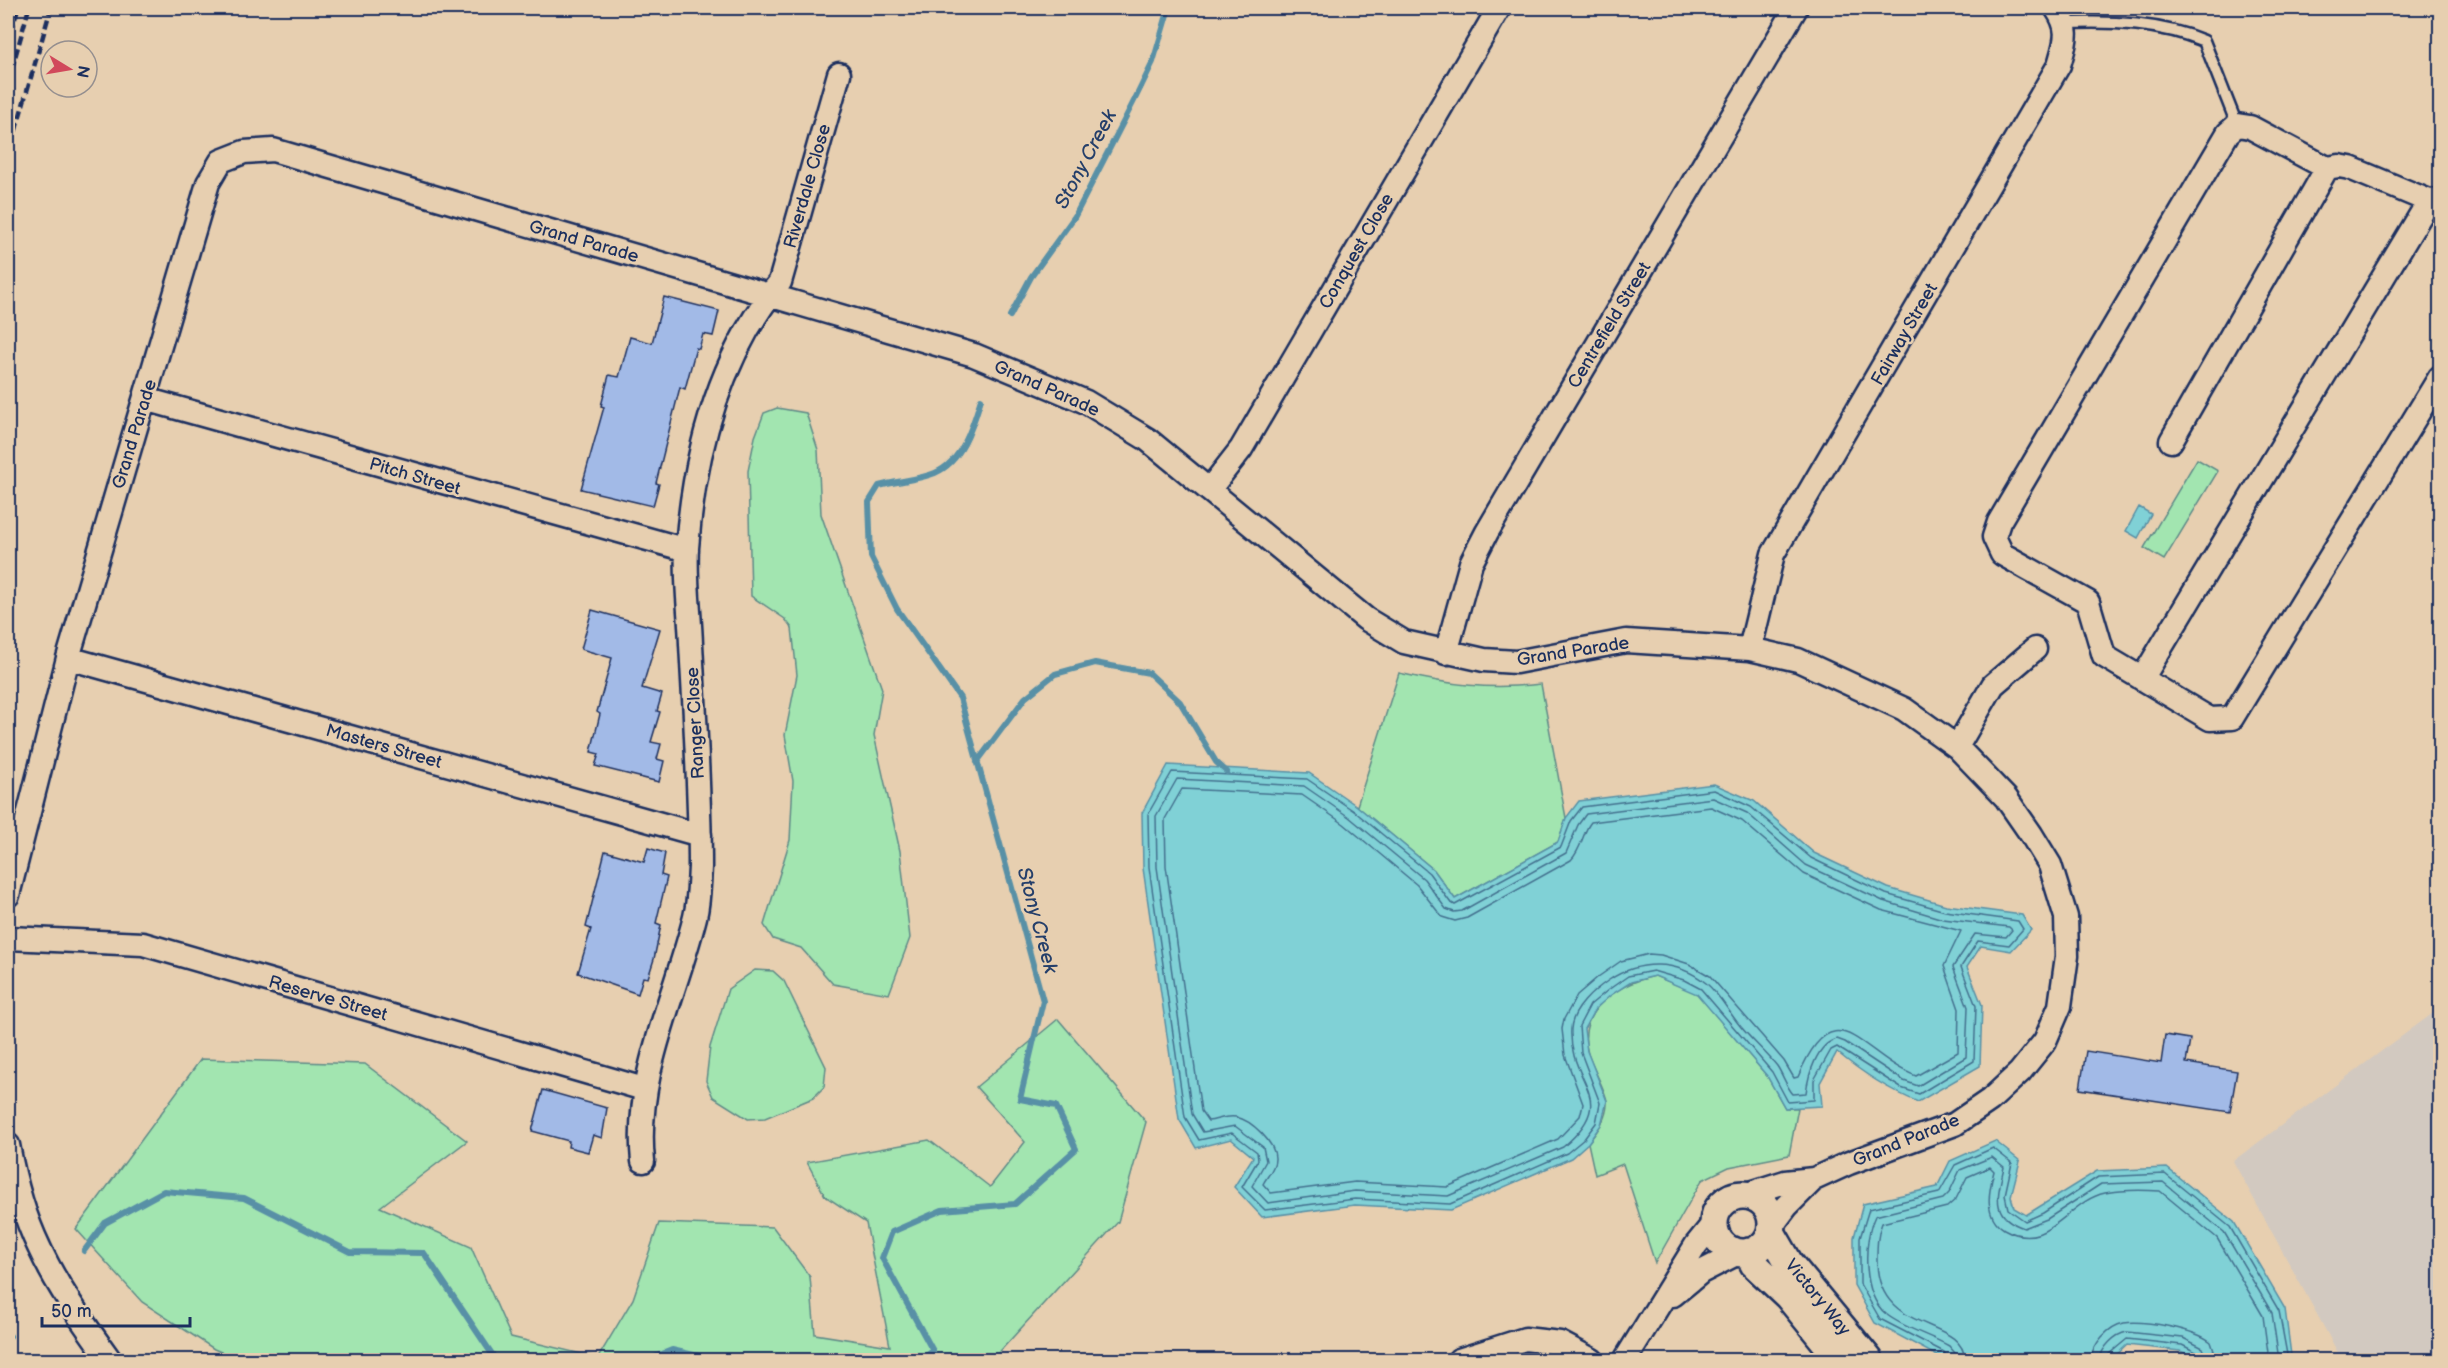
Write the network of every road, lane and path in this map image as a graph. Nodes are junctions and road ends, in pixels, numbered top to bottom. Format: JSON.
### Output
{"nodes":[{"id":1,"x":1499,"y":8,"type":"edge"},
{"id":2,"x":1796,"y":8,"type":"edge"},
{"id":3,"x":2061,"y":15,"type":"edge"},
{"id":4,"x":839,"y":74,"type":"dead end"},
{"id":5,"x":2237,"y":125,"type":"junction"},
{"id":6,"x":2327,"y":168,"type":"junction"},
{"id":7,"x":2435,"y":201,"type":"edge"},
{"id":8,"x":770,"y":294,"type":"junction"},
{"id":9,"x":2440,"y":377,"type":"edge"},
{"id":10,"x":145,"y":399,"type":"junction"},
{"id":11,"x":2171,"y":441,"type":"dead end"},
{"id":12,"x":1209,"y":490,"type":"junction"},
{"id":13,"x":687,"y":550,"type":"junction"},
{"id":14,"x":1750,"y":649,"type":"junction"},
{"id":15,"x":2035,"y":649,"type":"dead end"},
{"id":16,"x":1446,"y":653,"type":"junction"},
{"id":17,"x":68,"y":658,"type":"junction"},
{"id":18,"x":2142,"y":679,"type":"junction"},
{"id":19,"x":1957,"y":747,"type":"junction"},
{"id":20,"x":700,"y":835,"type":"junction"},
{"id":21,"x":8,"y":896,"type":"edge"},
{"id":22,"x":8,"y":938,"type":"edge"},
{"id":23,"x":644,"y":1089,"type":"junction"},
{"id":24,"x":8,"y":1145,"type":"edge"},
{"id":25,"x":643,"y":1161,"type":"dead end"},
{"id":26,"x":1814,"y":1179,"type":"junction"},
{"id":27,"x":1747,"y":1194,"type":"junction"},
{"id":28,"x":1713,"y":1224,"type":"junction"},
{"id":29,"x":1772,"y":1229,"type":"junction"},
{"id":30,"x":1743,"y":1253,"type":"junction"},
{"id":31,"x":1660,"y":1305,"type":"junction"},
{"id":32,"x":110,"y":1360,"type":"edge"},
{"id":33,"x":1459,"y":1360,"type":"edge"},
{"id":34,"x":1592,"y":1360,"type":"edge"},
{"id":35,"x":1625,"y":1360,"type":"edge"},
{"id":36,"x":1840,"y":1360,"type":"edge"},
{"id":37,"x":1869,"y":1360,"type":"edge"}],
"edges":[{"from":1,"to":12,"type":"street","name":"Conquest Close"},
{"from":2,"to":16,"type":"street","name":"Centrefield Street"},
{"from":3,"to":5,"type":"lane"},
{"from":3,"to":14,"type":"street","name":"Fairway Street"},
{"from":4,"to":8,"type":"street","name":"Riverdale Close"},
{"from":5,"to":6,"type":"street"},
{"from":5,"to":18,"type":"street"},
{"from":6,"to":7,"type":"street"},
{"from":6,"to":11,"type":"street"},
{"from":7,"to":18,"type":"street"},
{"from":8,"to":10,"type":"street","name":"Grand Parade"},
{"from":8,"to":12,"type":"street","name":"Grand Parade"},
{"from":8,"to":13,"type":"street","name":"Ranger Close"},
{"from":9,"to":18,"type":"street"},
{"from":10,"to":13,"type":"street","name":"Pitch Street"},
{"from":10,"to":17,"type":"street","name":"Grand Parade"},
{"from":12,"to":16,"type":"street","name":"Grand Parade"},
{"from":13,"to":20,"type":"street","name":"Ranger Close"},
{"from":14,"to":16,"type":"street","name":"Grand Parade"},
{"from":14,"to":19,"type":"street","name":"Grand Parade"},
{"from":15,"to":19,"type":"street"},
{"from":17,"to":20,"type":"street","name":"Masters Street"},
{"from":17,"to":21,"type":"street","name":"Grand Parade"},
{"from":19,"to":26,"type":"street","name":"Grand Parade"},
{"from":20,"to":23,"type":"street","name":"Ranger Close"},
{"from":22,"to":23,"type":"street","name":"Reserve Street"},
{"from":23,"to":25,"type":"street","name":"Ranger Close"},
{"from":24,"to":32,"type":"street"},
{"from":26,"to":27,"type":"street","name":"Grand Parade"},
{"from":26,"to":29,"type":"street","name":"Grand Parade"},
{"from":27,"to":28,"type":"street"},
{"from":27,"to":29,"type":"street"},
{"from":28,"to":30,"type":"street"},
{"from":28,"to":31,"type":"street"},
{"from":29,"to":30,"type":"street"},
{"from":29,"to":37,"type":"street","name":"Victory Way"},
{"from":30,"to":31,"type":"street"},
{"from":30,"to":36,"type":"street","name":"Victory Way"},
{"from":31,"to":35,"type":"street"},
{"from":33,"to":34,"type":"street"}]}
